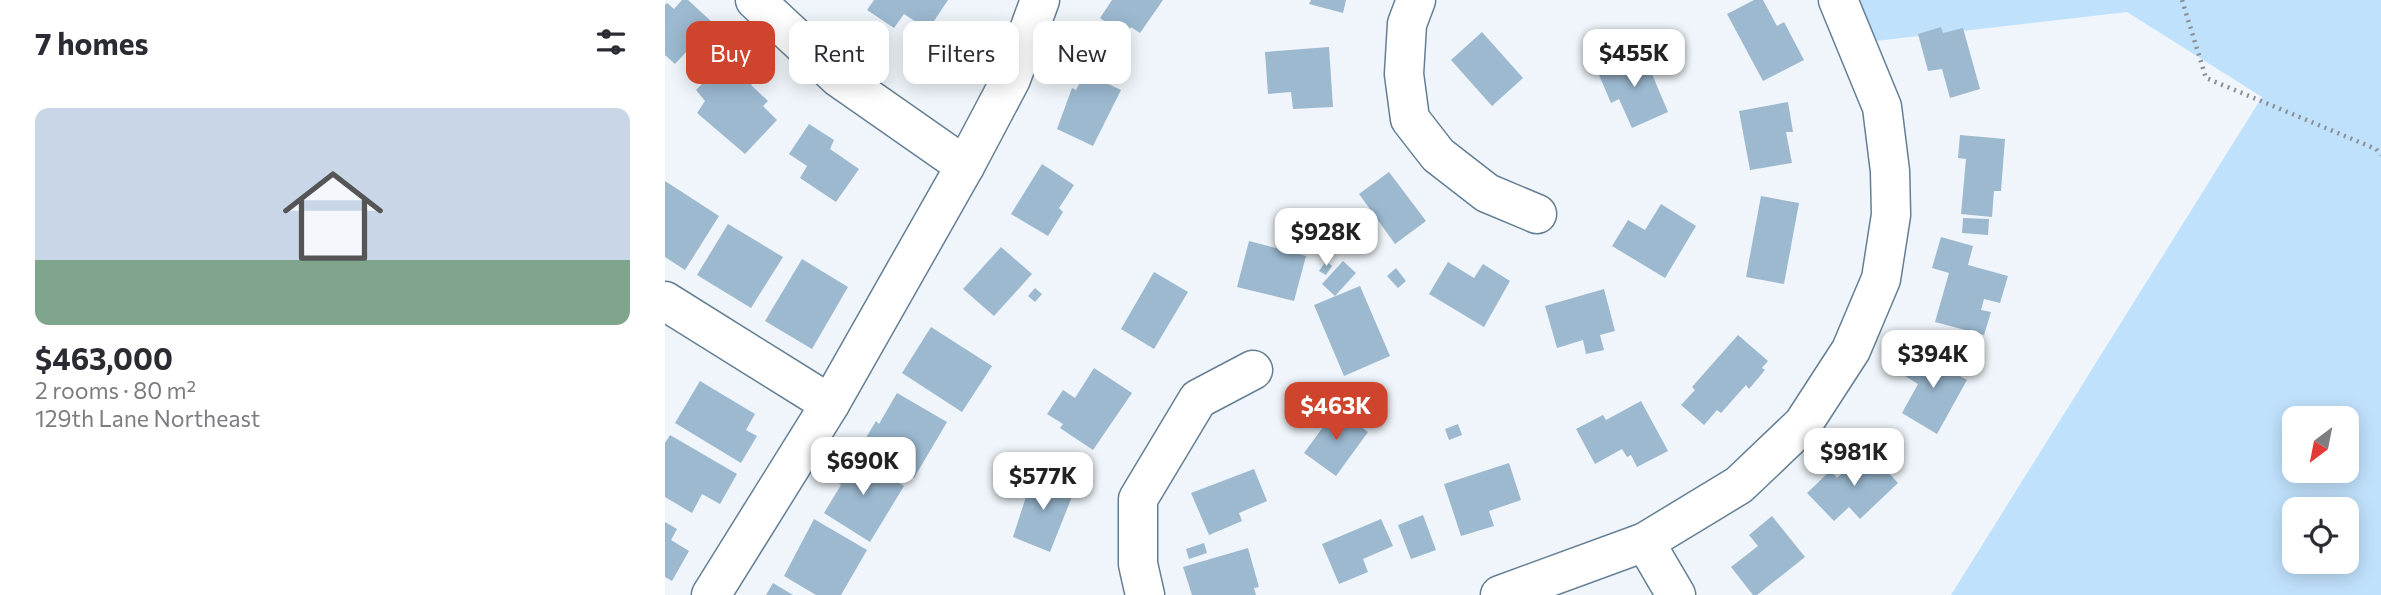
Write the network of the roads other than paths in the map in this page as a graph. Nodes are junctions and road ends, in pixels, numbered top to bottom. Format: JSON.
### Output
{"nodes":[{"id":1,"x":755,"y":0,"type":"edge"},
{"id":2,"x":1040,"y":0,"type":"edge"},
{"id":3,"x":1416,"y":0,"type":"edge"},
{"id":4,"x":1837,"y":0,"type":"edge"},
{"id":5,"x":965,"y":166,"type":"junction"},
{"id":6,"x":1537,"y":214,"type":"dead end"},
{"id":7,"x":665,"y":301,"type":"edge"},
{"id":8,"x":1253,"y":370,"type":"dead end"},
{"id":9,"x":830,"y":404,"type":"junction"},
{"id":10,"x":1645,"y":542,"type":"junction"},
{"id":11,"x":711,"y":595,"type":"edge"},
{"id":12,"x":1145,"y":595,"type":"edge"},
{"id":13,"x":1500,"y":595,"type":"edge"},
{"id":14,"x":1676,"y":595,"type":"edge"}],
"edges":[{"from":1,"to":5,"type":"street"},
{"from":2,"to":5,"type":"street"},
{"from":3,"to":6,"type":"street"},
{"from":4,"to":10,"type":"street"},
{"from":5,"to":9,"type":"street"},
{"from":7,"to":9,"type":"street"},
{"from":8,"to":12,"type":"street"},
{"from":9,"to":11,"type":"street"},
{"from":10,"to":13,"type":"street"},
{"from":10,"to":14,"type":"street"}]}
